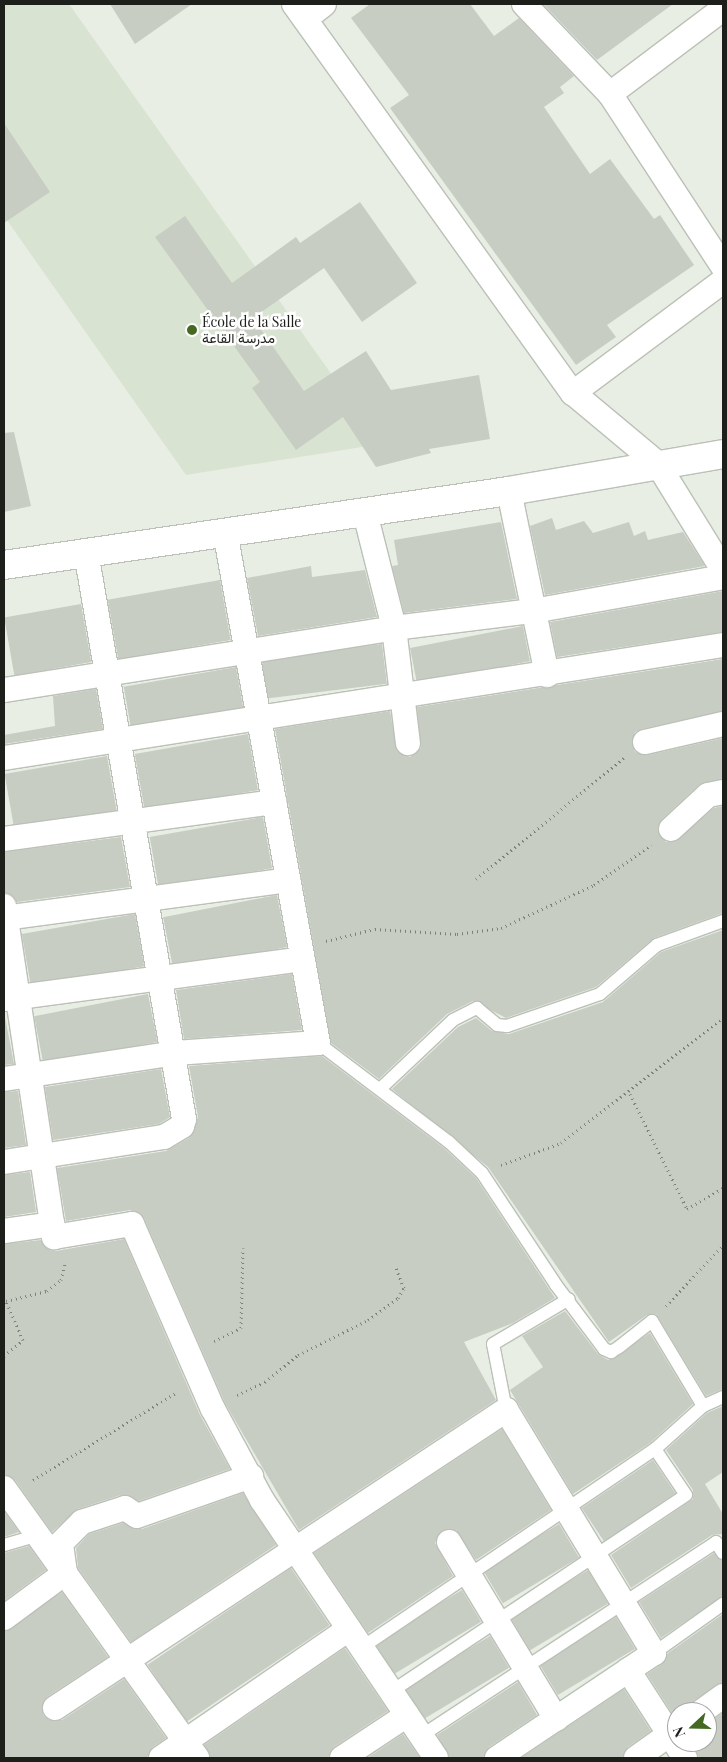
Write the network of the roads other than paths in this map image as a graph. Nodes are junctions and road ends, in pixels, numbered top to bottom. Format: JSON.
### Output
{"nodes":[{"id":1,"x":324,"y":4,"type":"edge"},
{"id":2,"x":524,"y":4,"type":"edge"},
{"id":3,"x":718,"y":8,"type":"edge"},
{"id":4,"x":300,"y":11,"type":"edge"},
{"id":5,"x":610,"y":94,"type":"junction"},
{"id":6,"x":723,"y":267,"type":"edge"},
{"id":7,"x":723,"y":281,"type":"edge"},
{"id":8,"x":573,"y":393,"type":"junction"},
{"id":9,"x":723,"y":454,"type":"edge"},
{"id":10,"x":657,"y":463,"type":"junction"},
{"id":11,"x":509,"y":491,"type":"junction"},
{"id":12,"x":365,"y":513,"type":"junction"},
{"id":13,"x":225,"y":532,"type":"junction"},
{"id":14,"x":86,"y":552,"type":"junction"},
{"id":15,"x":4,"y":565,"type":"edge"},
{"id":16,"x":723,"y":570,"type":"edge"},
{"id":17,"x":723,"y":577,"type":"edge"},
{"id":18,"x":533,"y":612,"type":"junction"},
{"id":19,"x":394,"y":628,"type":"junction"},
{"id":20,"x":723,"y":645,"type":"edge"},
{"id":21,"x":247,"y":653,"type":"junction"},
{"id":22,"x":109,"y":672,"type":"junction"},
{"id":23,"x":547,"y":675,"type":"junction"},
{"id":24,"x":4,"y":690,"type":"edge"},
{"id":25,"x":401,"y":697,"type":"junction"},
{"id":26,"x":259,"y":720,"type":"junction"},
{"id":27,"x":723,"y":724,"type":"edge"},
{"id":28,"x":120,"y":742,"type":"junction"},
{"id":29,"x":646,"y":742,"type":"road end"},
{"id":30,"x":408,"y":743,"type":"dead end"},
{"id":31,"x":4,"y":758,"type":"edge"},
{"id":32,"x":723,"y":792,"type":"edge"},
{"id":33,"x":274,"y":802,"type":"junction"},
{"id":34,"x":133,"y":822,"type":"junction"},
{"id":35,"x":671,"y":829,"type":"road end"},
{"id":36,"x":4,"y":839,"type":"edge"},
{"id":37,"x":288,"y":880,"type":"junction"},
{"id":38,"x":146,"y":899,"type":"junction"},
{"id":39,"x":4,"y":914,"type":"edge"},
{"id":40,"x":723,"y":921,"type":"edge"},
{"id":41,"x":301,"y":952,"type":"junction"},
{"id":42,"x":162,"y":978,"type":"junction"},
{"id":43,"x":11,"y":998,"type":"edge"},
{"id":44,"x":318,"y":1043,"type":"junction"},
{"id":45,"x":175,"y":1053,"type":"junction"},
{"id":46,"x":30,"y":1076,"type":"junction"},
{"id":47,"x":4,"y":1080,"type":"edge"},
{"id":48,"x":380,"y":1089,"type":"junction"},
{"id":49,"x":42,"y":1155,"type":"junction"},
{"id":50,"x":4,"y":1162,"type":"edge"},
{"id":51,"x":53,"y":1224,"type":"junction"},
{"id":52,"x":4,"y":1231,"type":"edge"},
{"id":53,"x":569,"y":1299,"type":"junction"},
{"id":54,"x":723,"y":1397,"type":"edge"},
{"id":55,"x":702,"y":1406,"type":"junction"},
{"id":56,"x":506,"y":1410,"type":"junction"},
{"id":57,"x":655,"y":1449,"type":"junction"},
{"id":58,"x":251,"y":1476,"type":"junction"},
{"id":59,"x":6,"y":1491,"type":"edge"},
{"id":60,"x":565,"y":1506,"type":"junction"},
{"id":61,"x":35,"y":1536,"type":"junction"},
{"id":62,"x":449,"y":1542,"type":"dead end"},
{"id":63,"x":4,"y":1545,"type":"edge"},
{"id":64,"x":296,"y":1551,"type":"junction"},
{"id":65,"x":723,"y":1552,"type":"edge"},
{"id":66,"x":596,"y":1554,"type":"junction"},
{"id":67,"x":470,"y":1572,"type":"junction"},
{"id":68,"x":65,"y":1573,"type":"junction"},
{"id":69,"x":623,"y":1602,"type":"junction"},
{"id":70,"x":723,"y":1604,"type":"edge"},
{"id":71,"x":4,"y":1618,"type":"edge"},
{"id":72,"x":496,"y":1623,"type":"junction"},
{"id":73,"x":348,"y":1628,"type":"junction"},
{"id":74,"x":362,"y":1648,"type":"junction"},
{"id":75,"x":654,"y":1653,"type":"junction"},
{"id":76,"x":129,"y":1659,"type":"junction"},
{"id":77,"x":525,"y":1667,"type":"junction"},
{"id":78,"x":628,"y":1670,"type":"junction"},
{"id":79,"x":392,"y":1692,"type":"junction"},
{"id":80,"x":55,"y":1708,"type":"dead end"},
{"id":81,"x":407,"y":1714,"type":"junction"},
{"id":82,"x":556,"y":1719,"type":"junction"},
{"id":83,"x":667,"y":1724,"type":"edge"},
{"id":84,"x":421,"y":1736,"type":"junction"},
{"id":85,"x":667,"y":1736,"type":"edge"},
{"id":86,"x":192,"y":1750,"type":"edge"},
{"id":87,"x":161,"y":1758,"type":"edge"},
{"id":88,"x":342,"y":1758,"type":"edge"},
{"id":89,"x":436,"y":1758,"type":"edge"},
{"id":90,"x":497,"y":1758,"type":"edge"},
{"id":91,"x":636,"y":1758,"type":"edge"}],
"edges":[{"from":1,"to":4,"type":"street"},
{"from":2,"to":5,"type":"street"},
{"from":3,"to":5,"type":"street"},
{"from":4,"to":8,"type":"street"},
{"from":5,"to":6,"type":"street"},
{"from":7,"to":8,"type":"street"},
{"from":8,"to":10,"type":"street"},
{"from":9,"to":10,"type":"street"},
{"from":10,"to":11,"type":"street"},
{"from":10,"to":16,"type":"street"},
{"from":11,"to":12,"type":"street"},
{"from":11,"to":18,"type":"street"},
{"from":12,"to":13,"type":"street"},
{"from":12,"to":19,"type":"street"},
{"from":13,"to":14,"type":"street"},
{"from":13,"to":21,"type":"street"},
{"from":14,"to":15,"type":"street"},
{"from":14,"to":22,"type":"street"},
{"from":17,"to":18,"type":"street"},
{"from":18,"to":19,"type":"street"},
{"from":18,"to":23,"type":"street"},
{"from":19,"to":21,"type":"street"},
{"from":19,"to":25,"type":"street"},
{"from":20,"to":23,"type":"street"},
{"from":21,"to":22,"type":"street"},
{"from":21,"to":26,"type":"street"},
{"from":22,"to":24,"type":"street"},
{"from":22,"to":28,"type":"street"},
{"from":23,"to":25,"type":"street"},
{"from":25,"to":26,"type":"street"},
{"from":25,"to":30,"type":"street"},
{"from":26,"to":28,"type":"street"},
{"from":26,"to":33,"type":"street"},
{"from":27,"to":29,"type":"street"},
{"from":28,"to":31,"type":"street"},
{"from":28,"to":34,"type":"street"},
{"from":32,"to":35,"type":"street"},
{"from":33,"to":34,"type":"street"},
{"from":33,"to":37,"type":"street"},
{"from":34,"to":36,"type":"street"},
{"from":34,"to":38,"type":"street"},
{"from":37,"to":38,"type":"street"},
{"from":37,"to":41,"type":"street"},
{"from":38,"to":39,"type":"street"},
{"from":38,"to":42,"type":"street"},
{"from":39,"to":43,"type":"street"},
{"from":40,"to":48,"type":"lane"},
{"from":41,"to":42,"type":"street"},
{"from":41,"to":44,"type":"street"},
{"from":42,"to":43,"type":"street"},
{"from":42,"to":45,"type":"street"},
{"from":43,"to":46,"type":"street"},
{"from":44,"to":45,"type":"street"},
{"from":44,"to":48,"type":"lane"},
{"from":45,"to":46,"type":"street"},
{"from":45,"to":49,"type":"street"},
{"from":46,"to":47,"type":"street"},
{"from":46,"to":49,"type":"street"},
{"from":48,"to":53,"type":"lane"},
{"from":49,"to":50,"type":"street"},
{"from":49,"to":51,"type":"street"},
{"from":51,"to":52,"type":"street"},
{"from":51,"to":58,"type":"street"},
{"from":53,"to":55,"type":"lane"},
{"from":53,"to":56,"type":"lane"},
{"from":54,"to":55,"type":"lane"},
{"from":55,"to":57,"type":"lane"},
{"from":56,"to":60,"type":"street"},
{"from":56,"to":64,"type":"street"},
{"from":57,"to":60,"type":"lane"},
{"from":57,"to":66,"type":"lane"},
{"from":58,"to":64,"type":"street"},
{"from":58,"to":68,"type":"street"},
{"from":59,"to":61,"type":"street"},
{"from":60,"to":66,"type":"street"},
{"from":60,"to":67,"type":"lane"},
{"from":61,"to":63,"type":"lane"},
{"from":61,"to":68,"type":"street"},
{"from":62,"to":67,"type":"street"},
{"from":64,"to":73,"type":"street"},
{"from":64,"to":76,"type":"street"},
{"from":65,"to":69,"type":"lane"},
{"from":66,"to":69,"type":"street"},
{"from":66,"to":72,"type":"lane"},
{"from":67,"to":72,"type":"street"},
{"from":67,"to":74,"type":"lane"},
{"from":68,"to":71,"type":"street"},
{"from":68,"to":76,"type":"street"},
{"from":69,"to":75,"type":"street"},
{"from":69,"to":77,"type":"lane"},
{"from":70,"to":75,"type":"lane"},
{"from":72,"to":77,"type":"street"},
{"from":72,"to":79,"type":"lane"},
{"from":73,"to":74,"type":"street"},
{"from":73,"to":86,"type":"street"},
{"from":74,"to":79,"type":"street"},
{"from":75,"to":78,"type":"street"},
{"from":76,"to":80,"type":"street"},
{"from":76,"to":86,"type":"street"},
{"from":77,"to":82,"type":"street"},
{"from":77,"to":84,"type":"lane"},
{"from":78,"to":82,"type":"street"},
{"from":78,"to":83,"type":"street"},
{"from":79,"to":81,"type":"street"},
{"from":81,"to":84,"type":"street"},
{"from":81,"to":88,"type":"street"},
{"from":82,"to":90,"type":"street"},
{"from":84,"to":89,"type":"street"},
{"from":85,"to":91,"type":"street"},
{"from":86,"to":87,"type":"street"}]}
